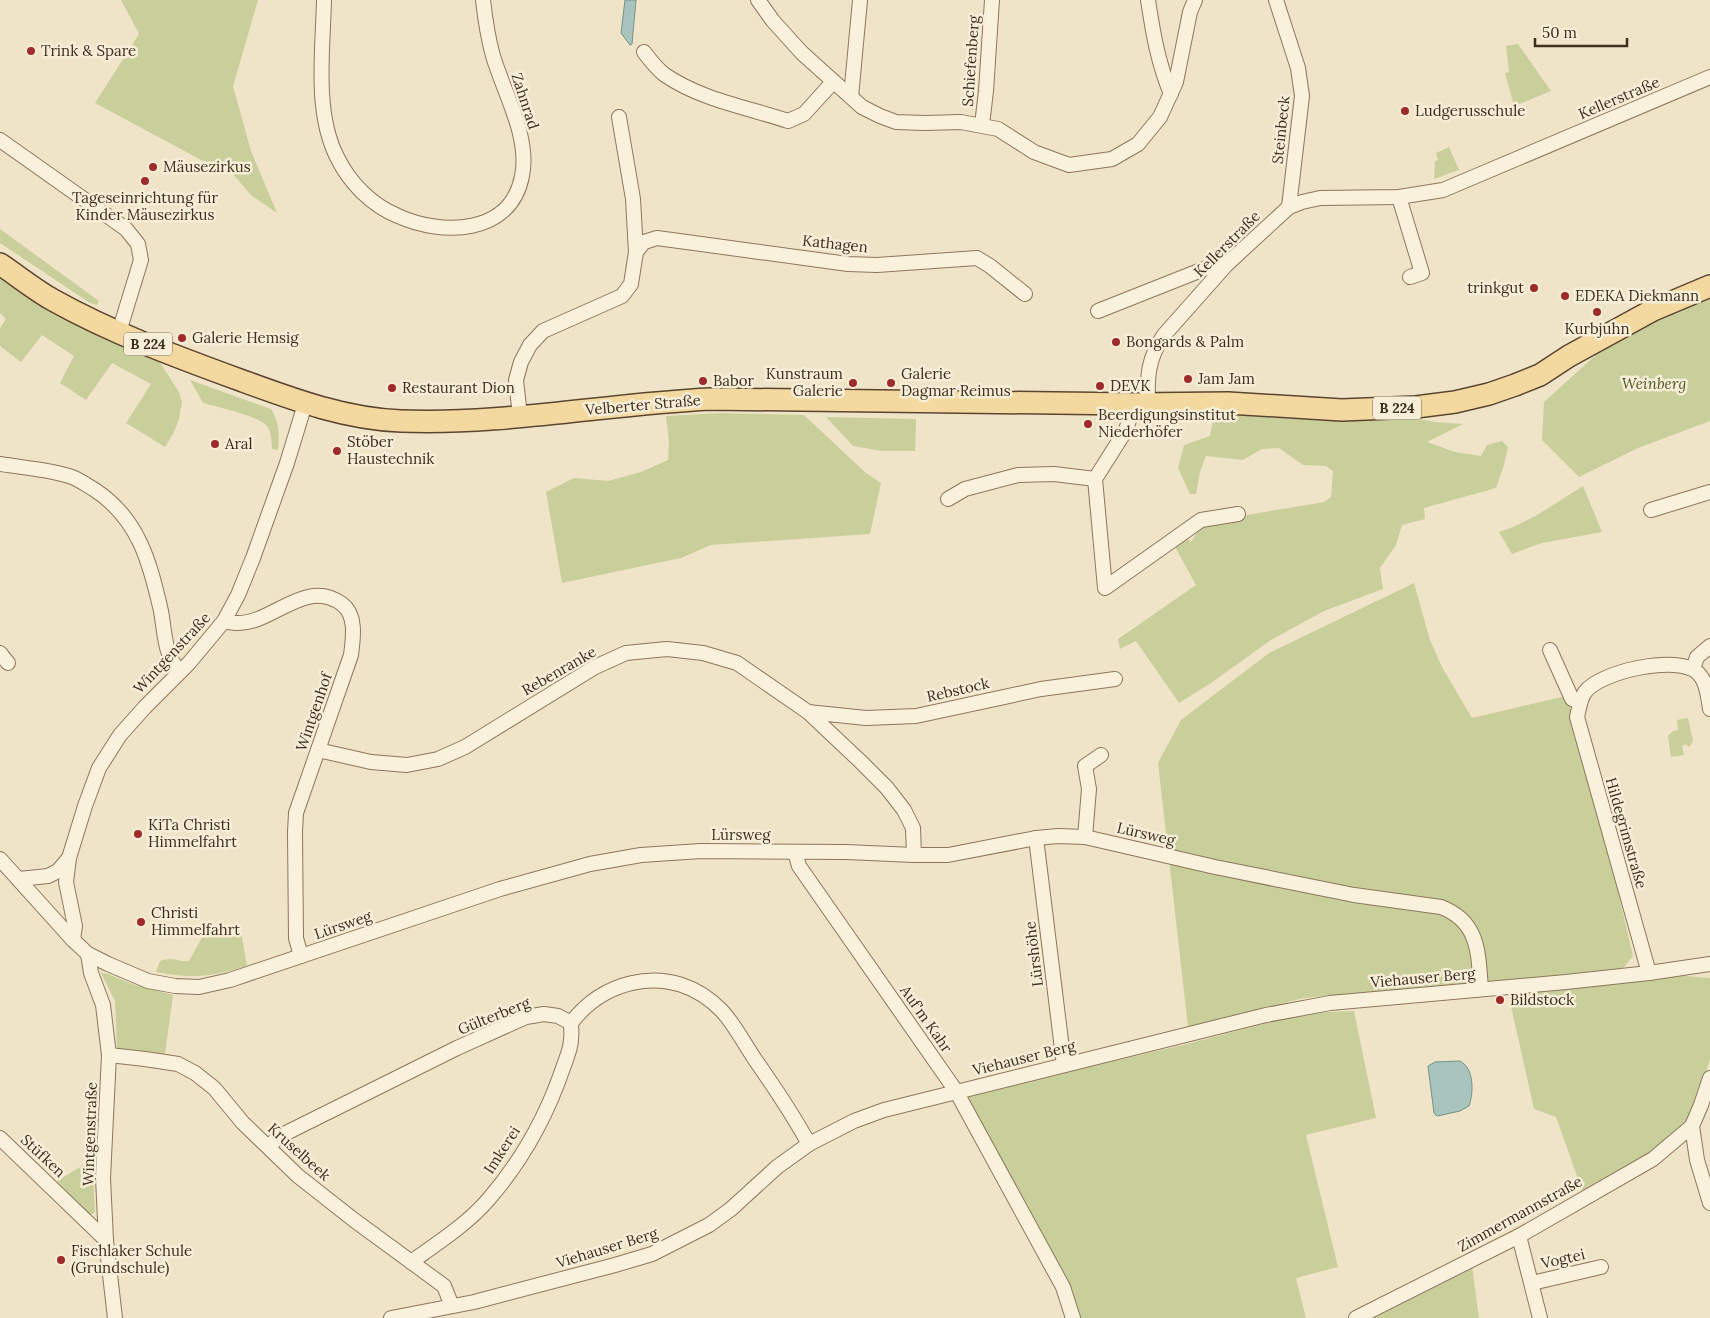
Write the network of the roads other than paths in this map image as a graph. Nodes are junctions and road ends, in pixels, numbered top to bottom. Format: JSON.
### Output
{"nodes":[{"id":1,"x":324,"y":0,"type":"edge"},
{"id":2,"x":483,"y":0,"type":"edge"},
{"id":3,"x":758,"y":0,"type":"edge"},
{"id":4,"x":860,"y":0,"type":"edge"},
{"id":5,"x":992,"y":0,"type":"edge"},
{"id":6,"x":1148,"y":0,"type":"edge"},
{"id":7,"x":1195,"y":0,"type":"edge"},
{"id":8,"x":1276,"y":0,"type":"edge"},
{"id":9,"x":644,"y":52,"type":"dead end"},
{"id":10,"x":1710,"y":77,"type":"edge"},
{"id":11,"x":833,"y":82,"type":"junction"},
{"id":12,"x":1171,"y":94,"type":"junction"},
{"id":13,"x":851,"y":97,"type":"junction"},
{"id":14,"x":620,"y":117,"type":"dead end"},
{"id":15,"x":982,"y":125,"type":"junction"},
{"id":16,"x":0,"y":140,"type":"edge"},
{"id":17,"x":1400,"y":197,"type":"junction"},
{"id":18,"x":1289,"y":207,"type":"junction"},
{"id":19,"x":636,"y":252,"type":"junction"},
{"id":20,"x":0,"y":264,"type":"edge"},
{"id":21,"x":1226,"y":264,"type":"junction"},
{"id":22,"x":1410,"y":277,"type":"dead end"},
{"id":23,"x":1710,"y":286,"type":"edge"},
{"id":24,"x":1025,"y":294,"type":"dead end"},
{"id":25,"x":1098,"y":311,"type":"dead end"},
{"id":26,"x":119,"y":332,"type":"junction"},
{"id":27,"x":306,"y":404,"type":"junction"},
{"id":28,"x":1141,"y":404,"type":"junction"},
{"id":29,"x":520,"y":416,"type":"junction"},
{"id":30,"x":0,"y":464,"type":"edge"},
{"id":31,"x":1096,"y":479,"type":"junction"},
{"id":32,"x":1710,"y":492,"type":"edge"},
{"id":33,"x":948,"y":500,"type":"dead end"},
{"id":34,"x":1651,"y":510,"type":"dead end"},
{"id":35,"x":1238,"y":514,"type":"dead end"},
{"id":36,"x":224,"y":621,"type":"junction"},
{"id":37,"x":1710,"y":646,"type":"edge"},
{"id":38,"x":1550,"y":650,"type":"dead end"},
{"id":39,"x":1693,"y":669,"type":"junction"},
{"id":40,"x":180,"y":672,"type":"junction"},
{"id":41,"x":1115,"y":679,"type":"dead end"},
{"id":42,"x":1580,"y":702,"type":"junction"},
{"id":43,"x":1710,"y":709,"type":"edge"},
{"id":44,"x":808,"y":712,"type":"junction"},
{"id":45,"x":318,"y":750,"type":"junction"},
{"id":46,"x":1101,"y":755,"type":"dead end"},
{"id":47,"x":1085,"y":837,"type":"junction"},
{"id":48,"x":1036,"y":838,"type":"junction"},
{"id":49,"x":795,"y":852,"type":"junction"},
{"id":50,"x":914,"y":856,"type":"junction"},
{"id":51,"x":69,"y":858,"type":"junction"},
{"id":52,"x":0,"y":859,"type":"edge"},
{"id":53,"x":19,"y":879,"type":"junction"},
{"id":54,"x":73,"y":940,"type":"junction"},
{"id":55,"x":88,"y":954,"type":"junction"},
{"id":56,"x":301,"y":956,"type":"junction"},
{"id":57,"x":1710,"y":964,"type":"edge"},
{"id":58,"x":1649,"y":973,"type":"junction"},
{"id":59,"x":1481,"y":989,"type":"junction"},
{"id":60,"x":570,"y":1024,"type":"junction"},
{"id":61,"x":109,"y":1055,"type":"junction"},
{"id":62,"x":1064,"y":1065,"type":"junction"},
{"id":63,"x":1710,"y":1078,"type":"edge"},
{"id":64,"x":956,"y":1092,"type":"junction"},
{"id":65,"x":1692,"y":1126,"type":"junction"},
{"id":66,"x":0,"y":1138,"type":"edge"},
{"id":67,"x":809,"y":1144,"type":"junction"},
{"id":68,"x":269,"y":1147,"type":"junction"},
{"id":69,"x":1710,"y":1203,"type":"edge"},
{"id":70,"x":1519,"y":1236,"type":"junction"},
{"id":71,"x":106,"y":1240,"type":"junction"},
{"id":72,"x":411,"y":1262,"type":"junction"},
{"id":73,"x":1601,"y":1267,"type":"dead end"},
{"id":74,"x":1532,"y":1283,"type":"junction"},
{"id":75,"x":452,"y":1306,"type":"junction"},
{"id":76,"x":115,"y":1318,"type":"edge"},
{"id":77,"x":392,"y":1318,"type":"edge"},
{"id":78,"x":1073,"y":1318,"type":"edge"},
{"id":79,"x":1356,"y":1318,"type":"edge"},
{"id":80,"x":1540,"y":1318,"type":"edge"}],
"edges":[{"from":1,"to":2,"type":"street","name":"Zahnrad"},
{"from":3,"to":11,"type":"street"},
{"from":4,"to":13,"type":"street"},
{"from":5,"to":15,"type":"street","name":"Schiefenberg"},
{"from":6,"to":12,"type":"street"},
{"from":7,"to":12,"type":"street"},
{"from":8,"to":18,"type":"street","name":"Steinbeck"},
{"from":9,"to":11,"type":"street"},
{"from":10,"to":17,"type":"street","name":"Kellerstraße"},
{"from":11,"to":13,"type":"street"},
{"from":12,"to":15,"type":"street"},
{"from":13,"to":15,"type":"street"},
{"from":14,"to":19,"type":"street"},
{"from":16,"to":26,"type":"street"},
{"from":17,"to":18,"type":"street","name":"Kellerstraße"},
{"from":17,"to":22,"type":"street"},
{"from":18,"to":21,"type":"street","name":"Kellerstraße"},
{"from":19,"to":24,"type":"street","name":"Kathagen"},
{"from":19,"to":29,"type":"street"},
{"from":20,"to":26,"type":"main road","number":"B 224"},
{"from":21,"to":25,"type":"street"},
{"from":21,"to":28,"type":"street","name":"Kellerstraße"},
{"from":23,"to":28,"type":"main road","name":"Velberter Straße","number":"B 224"},
{"from":26,"to":27,"type":"main road","number":"B 224"},
{"from":27,"to":29,"type":"main road","name":"Velberter Straße","number":"B 224"},
{"from":27,"to":36,"type":"street","name":"Wintgenstraße"},
{"from":28,"to":29,"type":"main road","name":"Velberter Straße","number":"B 224"},
{"from":28,"to":31,"type":"street"},
{"from":30,"to":40,"type":"street"},
{"from":31,"to":33,"type":"street"},
{"from":31,"to":35,"type":"street"},
{"from":32,"to":34,"type":"street"},
{"from":36,"to":40,"type":"street","name":"Wintgenstraße"},
{"from":36,"to":45,"type":"street","name":"Wintgenhof"},
{"from":37,"to":39,"type":"street"},
{"from":38,"to":42,"type":"street"},
{"from":39,"to":42,"type":"street"},
{"from":39,"to":43,"type":"street"},
{"from":40,"to":51,"type":"street","name":"Wintgenstraße"},
{"from":41,"to":44,"type":"street","name":"Rebstock"},
{"from":42,"to":58,"type":"street","name":"Hildegrimstraße"},
{"from":44,"to":45,"type":"street","name":"Rebenranke"},
{"from":44,"to":50,"type":"street","name":"Rebenranke"},
{"from":45,"to":56,"type":"street","name":"Wintgenhof"},
{"from":46,"to":47,"type":"street"},
{"from":47,"to":48,"type":"street","name":"Lürsweg"},
{"from":47,"to":59,"type":"street","name":"Lürsweg"},
{"from":48,"to":50,"type":"street","name":"Lürsweg"},
{"from":48,"to":62,"type":"street","name":"Lürshöhe"},
{"from":49,"to":50,"type":"street","name":"Lürsweg"},
{"from":49,"to":56,"type":"street","name":"Lürsweg"},
{"from":49,"to":64,"type":"street","name":"Auf'm Kahr"},
{"from":51,"to":53,"type":"street"},
{"from":51,"to":54,"type":"street","name":"Wintgenstraße"},
{"from":52,"to":53,"type":"street","name":"Lürsweg"},
{"from":53,"to":54,"type":"street","name":"Lürsweg"},
{"from":54,"to":55,"type":"street","name":"Lürsweg"},
{"from":55,"to":56,"type":"street","name":"Lürsweg"},
{"from":55,"to":61,"type":"street","name":"Wintgenstraße"},
{"from":57,"to":58,"type":"street","name":"Viehauser Berg"},
{"from":58,"to":59,"type":"street","name":"Viehauser Berg"},
{"from":59,"to":62,"type":"street","name":"Viehauser Berg"},
{"from":60,"to":67,"type":"street"},
{"from":60,"to":68,"type":"street","name":"Gülterberg"},
{"from":60,"to":72,"type":"street","name":"Imkerei"},
{"from":61,"to":68,"type":"street","name":"Kruselbeek"},
{"from":61,"to":71,"type":"street","name":"Wintgenstraße"},
{"from":62,"to":64,"type":"street","name":"Viehauser Berg"},
{"from":63,"to":65,"type":"street"},
{"from":64,"to":67,"type":"street","name":"Viehauser Berg"},
{"from":64,"to":78,"type":"street","name":"Auf'm Kahr"},
{"from":65,"to":69,"type":"street"},
{"from":65,"to":70,"type":"street","name":"Zimmermannstraße"},
{"from":66,"to":71,"type":"street","name":"Stüfken"},
{"from":67,"to":75,"type":"street","name":"Viehauser Berg"},
{"from":68,"to":72,"type":"street","name":"Kruselbeek"},
{"from":70,"to":74,"type":"street","name":"Vogtei"},
{"from":70,"to":79,"type":"street","name":"Zimmermannstraße"},
{"from":71,"to":76,"type":"street","name":"Wintgenstraße"},
{"from":72,"to":75,"type":"street","name":"Kruselbeek"},
{"from":73,"to":74,"type":"street","name":"Vogtei"},
{"from":74,"to":80,"type":"street","name":"Vogtei"},
{"from":75,"to":77,"type":"street","name":"Viehauser Berg"}]}
